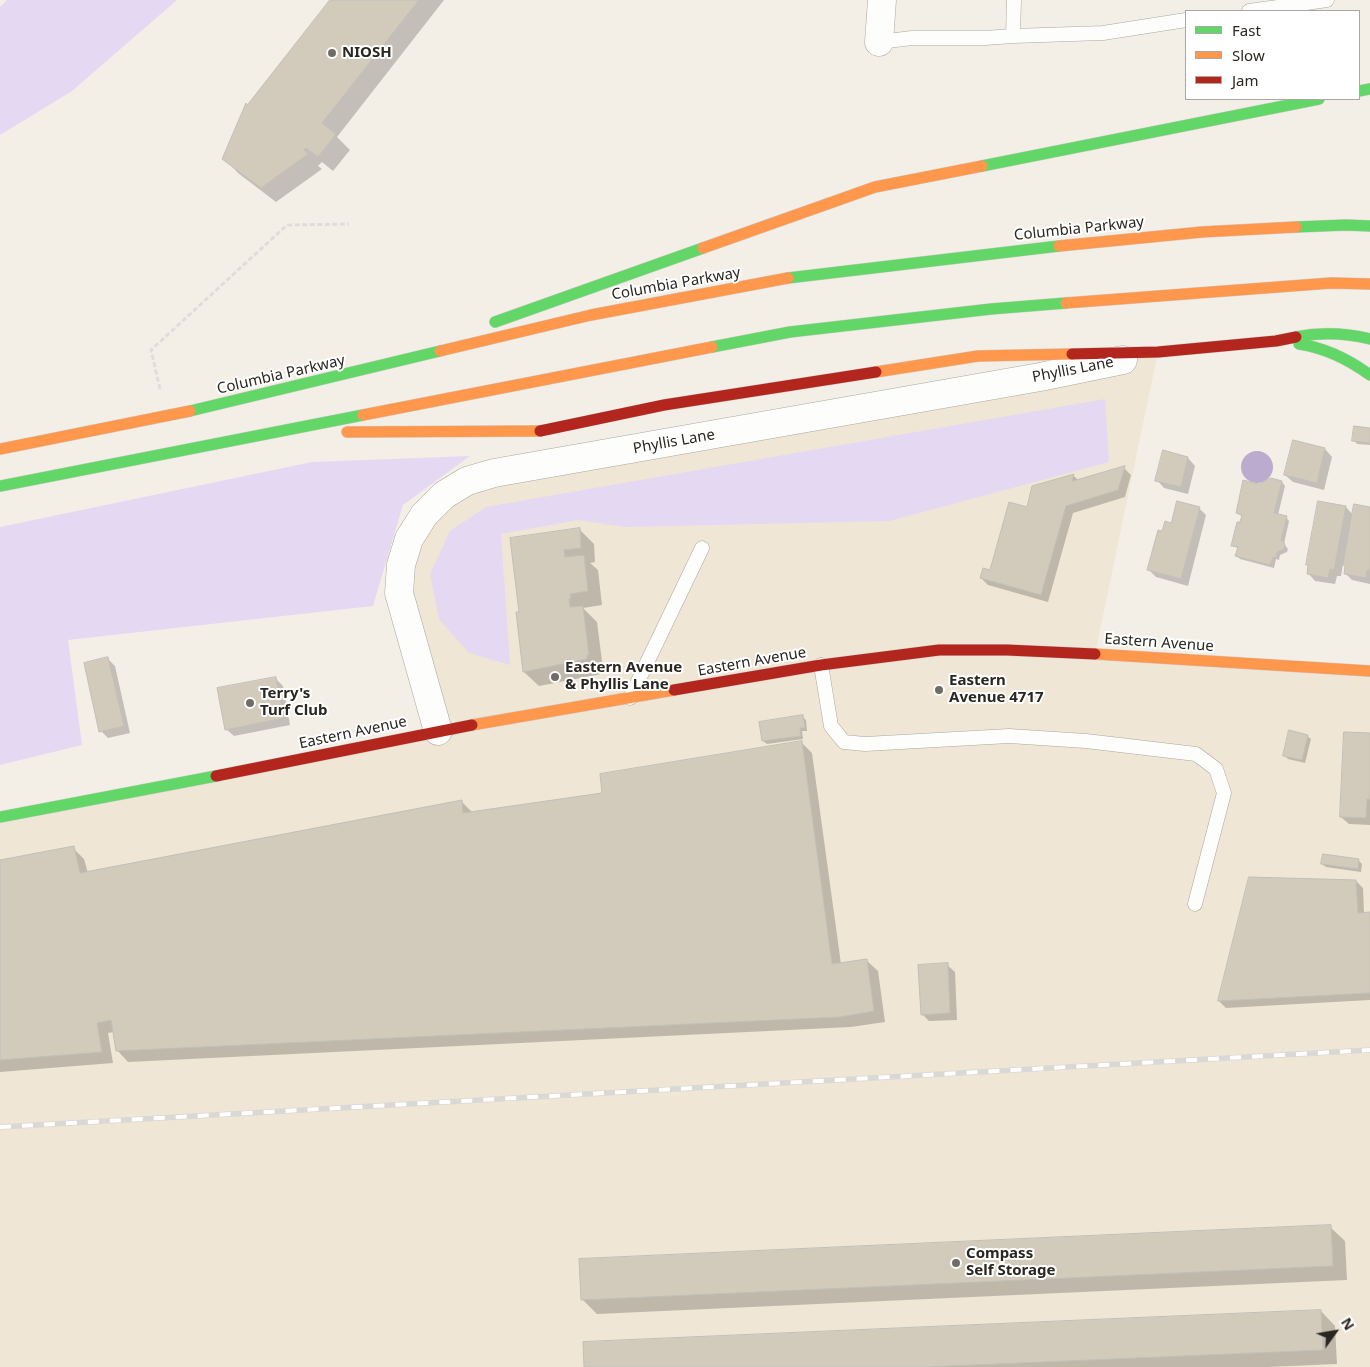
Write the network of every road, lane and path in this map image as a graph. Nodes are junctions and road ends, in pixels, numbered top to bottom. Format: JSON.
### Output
{"nodes":[{"id":1,"x":882,"y":0,"type":"edge"},
{"id":2,"x":1014,"y":0,"type":"edge"},
{"id":3,"x":1327,"y":0,"type":"edge"},
{"id":4,"x":1256,"y":10,"type":"edge"},
{"id":5,"x":1185,"y":20,"type":"edge"},
{"id":6,"x":1013,"y":36,"type":"junction"},
{"id":7,"x":879,"y":42,"type":"joint"},
{"id":8,"x":1314,"y":100,"type":"edge"},
{"id":9,"x":349,"y":224,"type":"dead end"},
{"id":10,"x":1370,"y":226,"type":"edge"},
{"id":11,"x":1370,"y":284,"type":"edge"},
{"id":12,"x":483,"y":327,"type":"dead end"},
{"id":13,"x":465,"y":333,"type":"dead end"},
{"id":14,"x":1370,"y":339,"type":"edge"},
{"id":15,"x":1276,"y":341,"type":"junction"},
{"id":16,"x":1158,"y":352,"type":"junction"},
{"id":17,"x":354,"y":373,"type":"junction"},
{"id":18,"x":1370,"y":374,"type":"edge"},
{"id":19,"x":160,"y":390,"type":"dead end"},
{"id":20,"x":278,"y":432,"type":"junction"},
{"id":21,"x":0,"y":449,"type":"edge"},
{"id":22,"x":0,"y":486,"type":"edge"},
{"id":23,"x":702,"y":548,"type":"dead end"},
{"id":24,"x":821,"y":665,"type":"junction"},
{"id":25,"x":1370,"y":671,"type":"edge"},
{"id":26,"x":630,"y":698,"type":"junction"},
{"id":27,"x":438,"y":731,"type":"junction"},
{"id":28,"x":0,"y":817,"type":"edge"},
{"id":29,"x":1195,"y":904,"type":"dead end"}],
"edges":[{"from":1,"to":7,"type":"street"},
{"from":2,"to":6,"type":"lane"},
{"from":3,"to":4,"type":"lane"},
{"from":5,"to":6,"type":"lane"},
{"from":6,"to":7,"type":"lane"},
{"from":8,"to":12,"type":"main road"},
{"from":9,"to":19,"type":"path"},
{"from":10,"to":17,"type":"main road","name":"Columbia Parkway"},
{"from":11,"to":20,"type":"main road"},
{"from":13,"to":17,"type":"main road"},
{"from":14,"to":15,"type":"main road"},
{"from":15,"to":16,"type":"main road"},
{"from":15,"to":18,"type":"main road"},
{"from":16,"to":20,"type":"main road"},
{"from":16,"to":27,"type":"street","name":"Phyllis Lane"},
{"from":17,"to":21,"type":"main road","name":"Columbia Parkway"},
{"from":20,"to":22,"type":"main road"},
{"from":23,"to":26,"type":"lane"},
{"from":24,"to":25,"type":"main road","name":"Eastern Avenue"},
{"from":24,"to":26,"type":"main road","name":"Eastern Avenue"},
{"from":24,"to":29,"type":"lane"},
{"from":26,"to":27,"type":"main road","name":"Eastern Avenue"},
{"from":27,"to":28,"type":"main road","name":"Eastern Avenue"}]}
